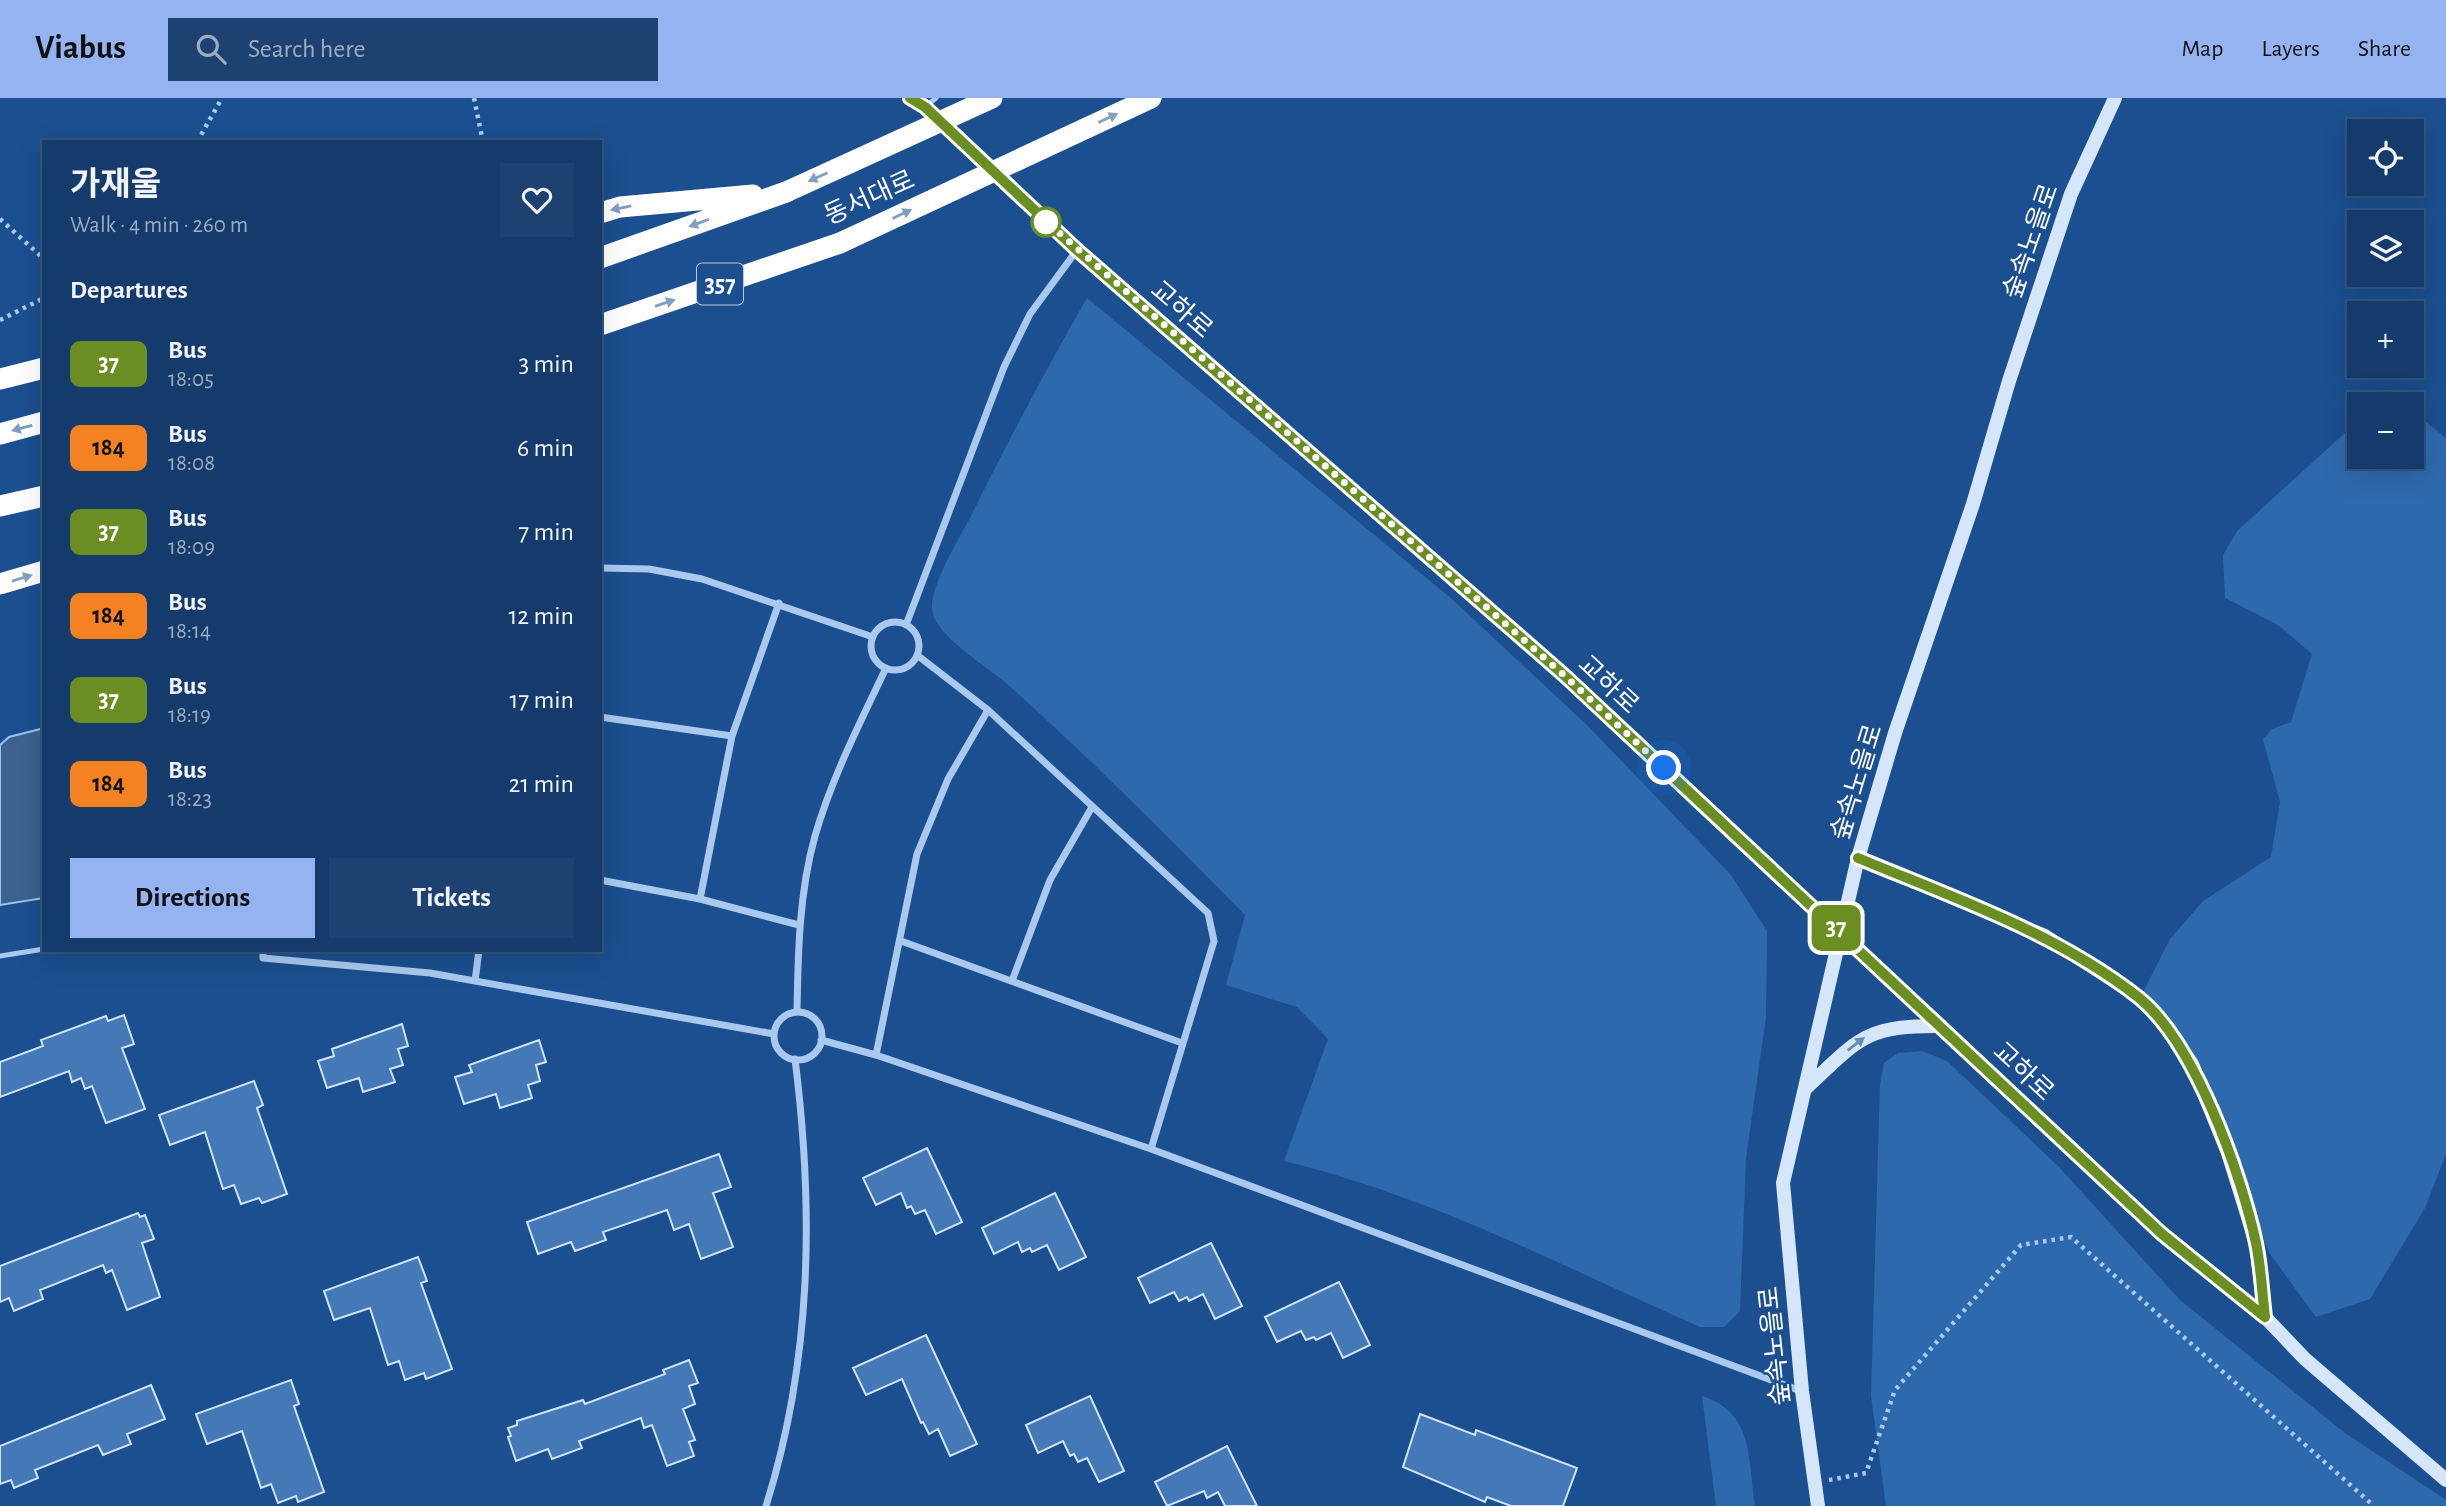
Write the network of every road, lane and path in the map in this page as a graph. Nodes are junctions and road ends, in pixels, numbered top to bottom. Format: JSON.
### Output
{"nodes":[{"id":1,"x":222,"y":98,"type":"edge"},
{"id":2,"x":474,"y":98,"type":"edge"},
{"id":3,"x":910,"y":98,"type":"edge"},
{"id":4,"x":992,"y":98,"type":"edge"},
{"id":5,"x":1152,"y":98,"type":"edge"},
{"id":6,"x":2115,"y":98,"type":"edge"},
{"id":7,"x":930,"y":103,"type":"edge"},
{"id":8,"x":198,"y":140,"type":"edge"},
{"id":9,"x":482,"y":140,"type":"edge"},
{"id":10,"x":786,"y":192,"type":"junction"},
{"id":11,"x":602,"y":213,"type":"edge"},
{"id":12,"x":0,"y":219,"type":"edge"},
{"id":13,"x":1077,"y":250,"type":"junction"},
{"id":14,"x":42,"y":256,"type":"edge"},
{"id":15,"x":602,"y":257,"type":"edge"},
{"id":16,"x":42,"y":299,"type":"edge"},
{"id":17,"x":0,"y":320,"type":"edge"},
{"id":18,"x":602,"y":324,"type":"edge"},
{"id":19,"x":42,"y":359,"type":"edge"},
{"id":20,"x":0,"y":365,"type":"edge"},
{"id":21,"x":42,"y":368,"type":"edge"},
{"id":22,"x":0,"y":379,"type":"edge"},
{"id":23,"x":42,"y":423,"type":"edge"},
{"id":24,"x":0,"y":434,"type":"edge"},
{"id":25,"x":42,"y":496,"type":"edge"},
{"id":26,"x":0,"y":506,"type":"edge"},
{"id":27,"x":602,"y":568,"type":"edge"},
{"id":28,"x":42,"y":572,"type":"edge"},
{"id":29,"x":0,"y":584,"type":"edge"},
{"id":30,"x":779,"y":603,"type":"junction"},
{"id":31,"x":906,"y":625,"type":"junction"},
{"id":32,"x":873,"y":637,"type":"junction"},
{"id":33,"x":917,"y":655,"type":"junction"},
{"id":34,"x":886,"y":668,"type":"junction"},
{"id":35,"x":988,"y":710,"type":"junction"},
{"id":36,"x":602,"y":717,"type":"edge"},
{"id":37,"x":732,"y":736,"type":"junction"},
{"id":38,"x":1091,"y":807,"type":"junction"},
{"id":39,"x":1858,"y":858,"type":"junction"},
{"id":40,"x":602,"y":880,"type":"edge"},
{"id":41,"x":700,"y":899,"type":"junction"},
{"id":42,"x":799,"y":925,"type":"junction"},
{"id":43,"x":1843,"y":933,"type":"junction"},
{"id":44,"x":901,"y":941,"type":"junction"},
{"id":45,"x":42,"y":949,"type":"edge"},
{"id":46,"x":263,"y":952,"type":"edge"},
{"id":47,"x":479,"y":952,"type":"edge"},
{"id":48,"x":0,"y":956,"type":"edge"},
{"id":49,"x":475,"y":981,"type":"junction"},
{"id":50,"x":1012,"y":981,"type":"junction"},
{"id":51,"x":797,"y":1012,"type":"junction"},
{"id":52,"x":1941,"y":1026,"type":"junction"},
{"id":53,"x":774,"y":1034,"type":"junction"},
{"id":54,"x":821,"y":1040,"type":"junction"},
{"id":55,"x":1182,"y":1043,"type":"junction"},
{"id":56,"x":876,"y":1055,"type":"junction"},
{"id":57,"x":795,"y":1059,"type":"junction"},
{"id":58,"x":1805,"y":1089,"type":"junction"},
{"id":59,"x":1151,"y":1149,"type":"junction"},
{"id":60,"x":2265,"y":1317,"type":"junction"},
{"id":61,"x":1801,"y":1391,"type":"junction"},
{"id":62,"x":2446,"y":1480,"type":"edge"},
{"id":63,"x":1814,"y":1482,"type":"junction"},
{"id":64,"x":766,"y":1506,"type":"edge"},
{"id":65,"x":1818,"y":1506,"type":"edge"},
{"id":66,"x":2374,"y":1506,"type":"edge"}],
"edges":[{"from":1,"to":8,"type":"path"},
{"from":2,"to":9,"type":"path"},
{"from":3,"to":7,"type":"street","name":"교하로"},
{"from":4,"to":10,"type":"highway","name":"동서대로","number":"357","one_way":true,"bridge":true},
{"from":18,"to":5,"type":"highway","name":"동서대로","number":"357","one_way":true,"bridge":true},
{"from":6,"to":39,"type":"street","name":"숲속노을로"},
{"from":7,"to":13,"type":"street","name":"교하로"},
{"from":10,"to":11,"type":"highway","one_way":true},
{"from":10,"to":15,"type":"highway","name":"동서대로","number":"357","one_way":true},
{"from":12,"to":14,"type":"path"},
{"from":13,"to":31,"type":"street"},
{"from":13,"to":43,"type":"street","name":"교하로"},
{"from":16,"to":17,"type":"path"},
{"from":19,"to":20,"type":"highway"},
{"from":21,"to":22,"type":"highway"},
{"from":23,"to":24,"type":"highway","one_way":true},
{"from":25,"to":26,"type":"highway"},
{"from":27,"to":30,"type":"street"},
{"from":29,"to":28,"type":"highway","one_way":true},
{"from":30,"to":32,"type":"street"},
{"from":30,"to":37,"type":"street"},
{"from":31,"to":32,"type":"street"},
{"from":31,"to":33,"type":"street"},
{"from":32,"to":34,"type":"street"},
{"from":33,"to":34,"type":"street"},
{"from":33,"to":35,"type":"street"},
{"from":34,"to":42,"type":"street"},
{"from":35,"to":38,"type":"street"},
{"from":35,"to":44,"type":"street"},
{"from":36,"to":37,"type":"street"},
{"from":37,"to":41,"type":"street"},
{"from":38,"to":50,"type":"street"},
{"from":38,"to":55,"type":"street"},
{"from":39,"to":43,"type":"street","name":"숲속노을로"},
{"from":39,"to":60,"type":"street"},
{"from":40,"to":41,"type":"street"},
{"from":41,"to":42,"type":"street"},
{"from":42,"to":51,"type":"street"},
{"from":43,"to":52,"type":"street","name":"교하로"},
{"from":43,"to":58,"type":"street","name":"숲속노을로"},
{"from":44,"to":50,"type":"street"},
{"from":44,"to":56,"type":"street"},
{"from":45,"to":48,"type":"lane"},
{"from":46,"to":49,"type":"street"},
{"from":47,"to":49,"type":"street"},
{"from":49,"to":53,"type":"street"},
{"from":50,"to":55,"type":"street"},
{"from":51,"to":53,"type":"street"},
{"from":51,"to":54,"type":"street"},
{"from":58,"to":52,"type":"street","one_way":true},
{"from":52,"to":60,"type":"street","name":"교하로"},
{"from":53,"to":57,"type":"street"},
{"from":54,"to":56,"type":"street"},
{"from":54,"to":57,"type":"street"},
{"from":55,"to":59,"type":"street"},
{"from":56,"to":59,"type":"street"},
{"from":57,"to":64,"type":"street"},
{"from":58,"to":61,"type":"street","name":"숲속노을로"},
{"from":59,"to":61,"type":"street"},
{"from":60,"to":62,"type":"street","name":"교하로"},
{"from":61,"to":63,"type":"street","name":"숲속노을로"},
{"from":63,"to":65,"type":"street","name":"숲속노을로"},
{"from":63,"to":66,"type":"path"}]}
